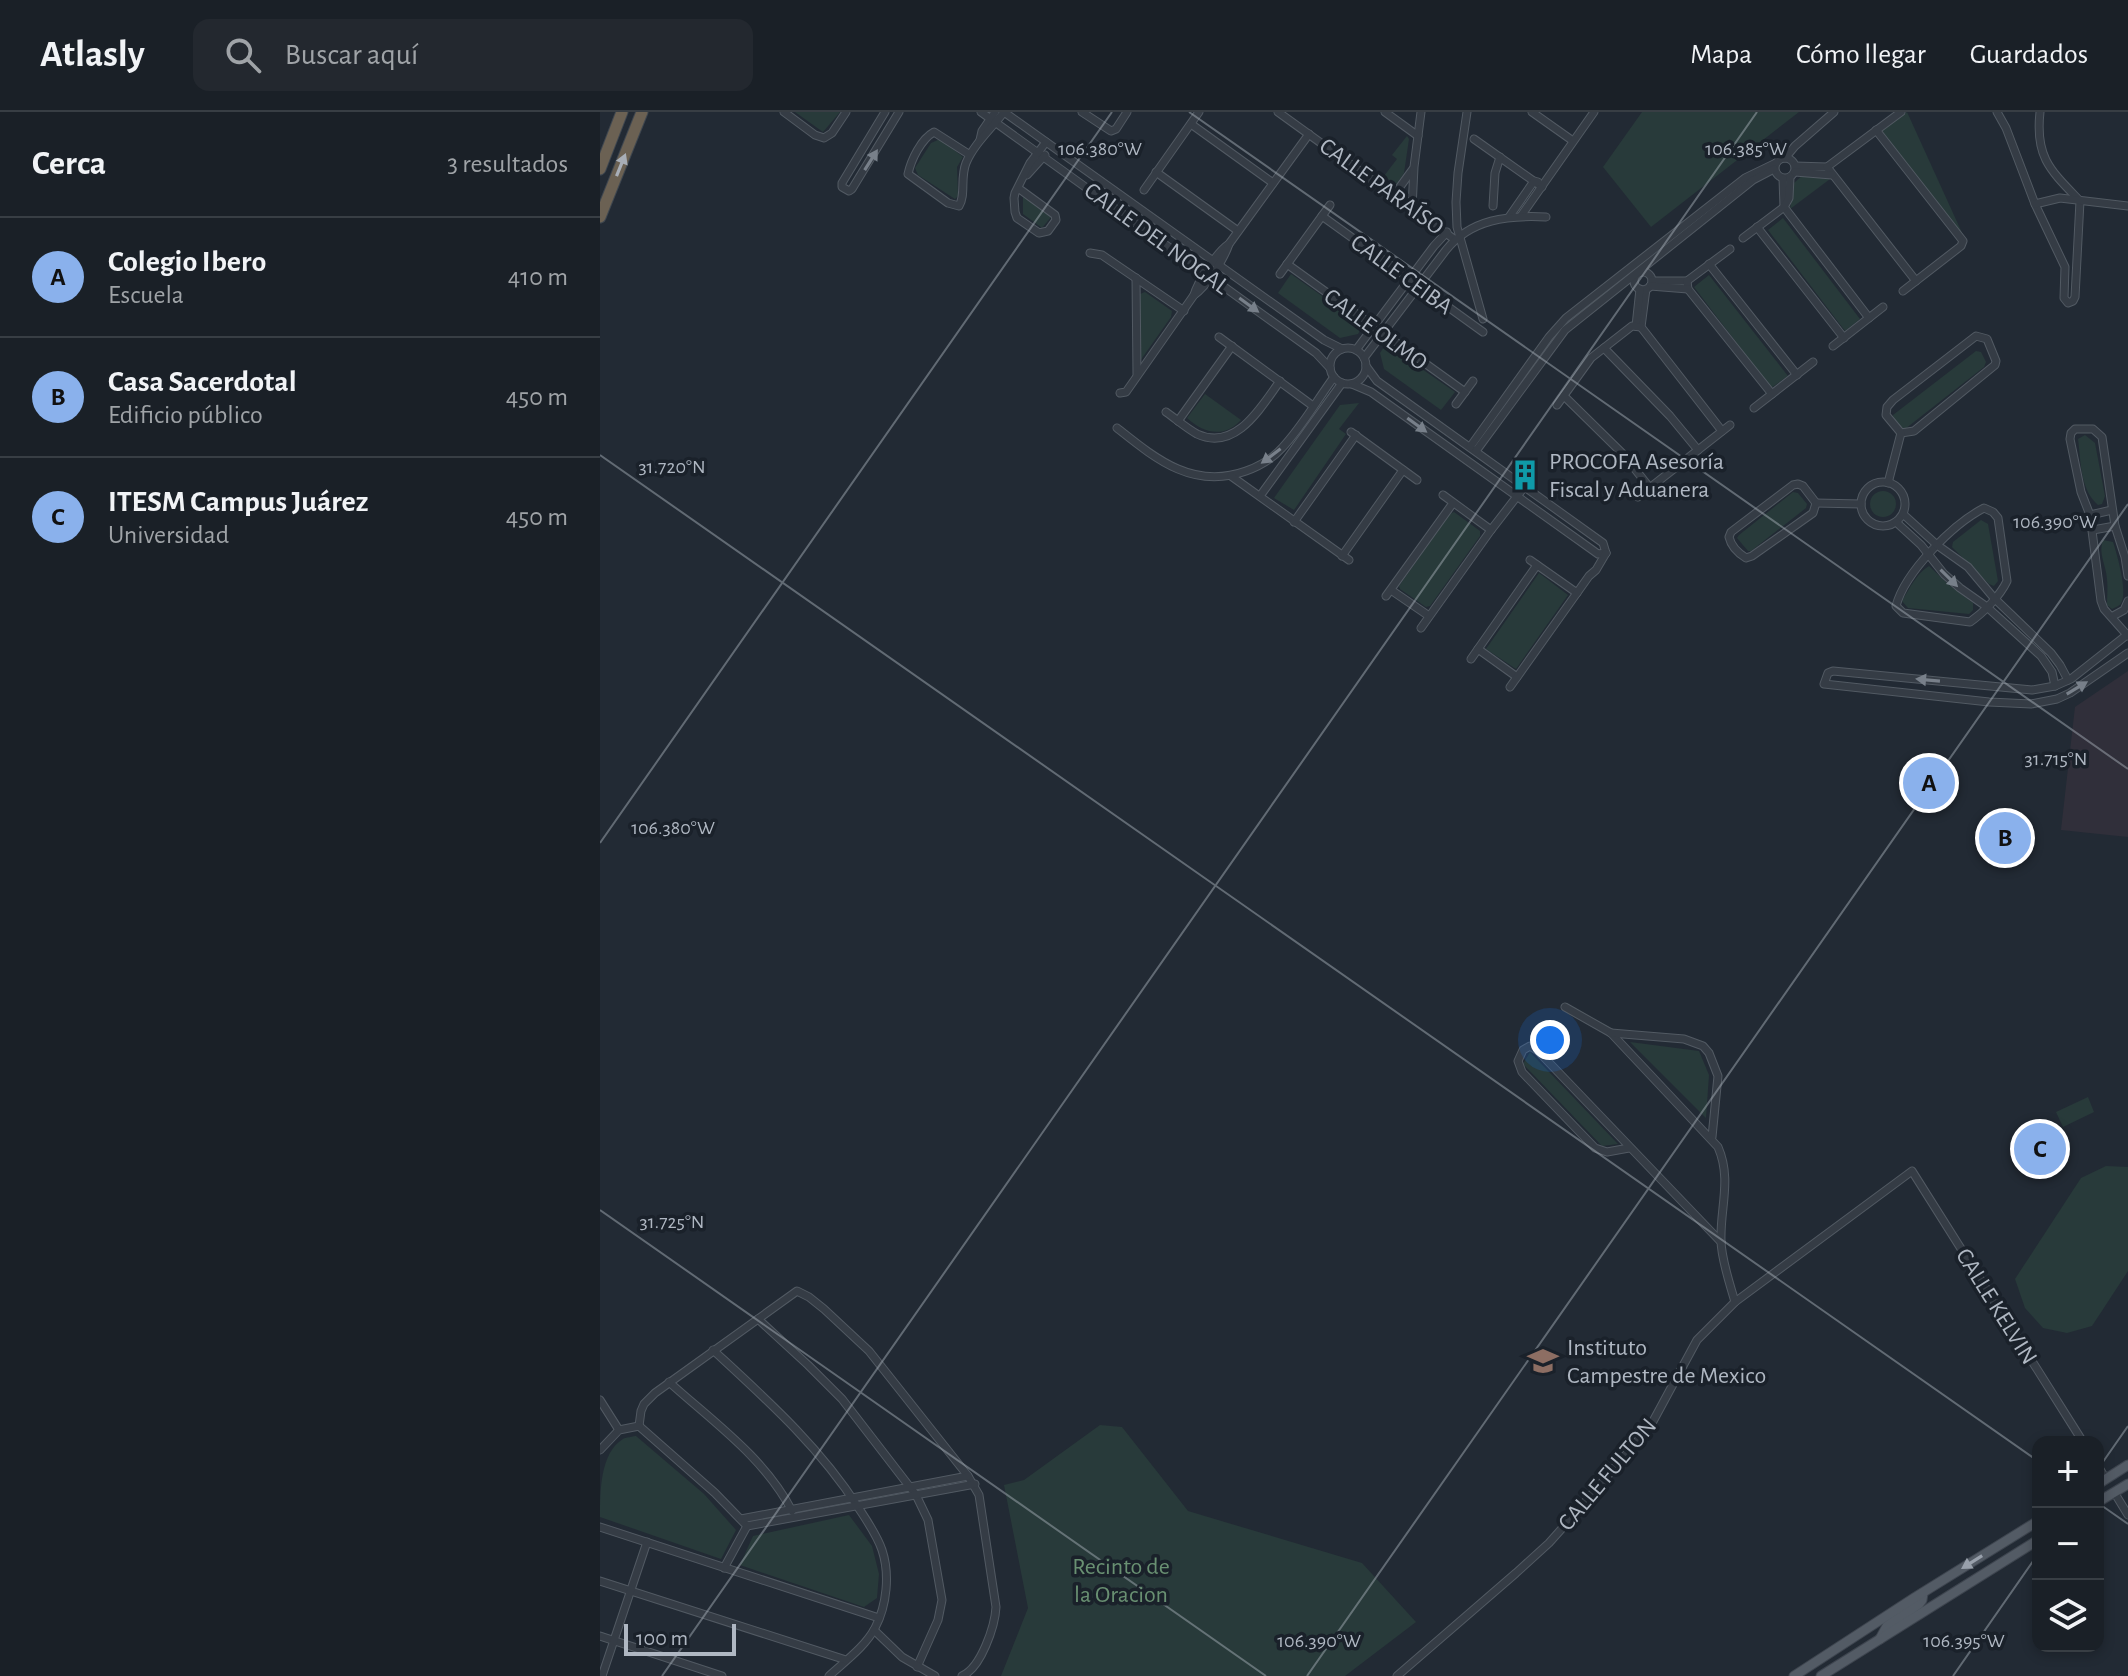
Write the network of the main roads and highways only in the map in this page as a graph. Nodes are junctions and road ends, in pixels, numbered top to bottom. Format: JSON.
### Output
{"nodes":[{"id":1,"x":622,"y":112,"type":"edge"},
{"id":2,"x":642,"y":112,"type":"edge"},
{"id":3,"x":600,"y":169,"type":"edge"},
{"id":4,"x":600,"y":217,"type":"edge"},
{"id":5,"x":2128,"y":1465,"type":"edge"},
{"id":6,"x":2104,"y":1481,"type":"edge"},
{"id":7,"x":2128,"y":1484,"type":"edge"},
{"id":8,"x":2104,"y":1498,"type":"edge"},
{"id":9,"x":2032,"y":1525,"type":"edge"},
{"id":10,"x":2032,"y":1544,"type":"edge"},
{"id":11,"x":1923,"y":1593,"type":"junction"},
{"id":12,"x":1880,"y":1639,"type":"junction"},
{"id":13,"x":1794,"y":1676,"type":"edge"},
{"id":14,"x":1821,"y":1676,"type":"edge"}],
"edges":[{"from":1,"to":3,"type":"highway"},
{"from":4,"to":2,"type":"highway","one_way":true},
{"from":5,"to":6,"type":"main road"},
{"from":7,"to":8,"type":"main road"},
{"from":9,"to":11,"type":"main road","one_way":true},
{"from":10,"to":12,"type":"main road"},
{"from":11,"to":12,"type":"main road"},
{"from":11,"to":13,"type":"main road"},
{"from":12,"to":14,"type":"main road"}]}
